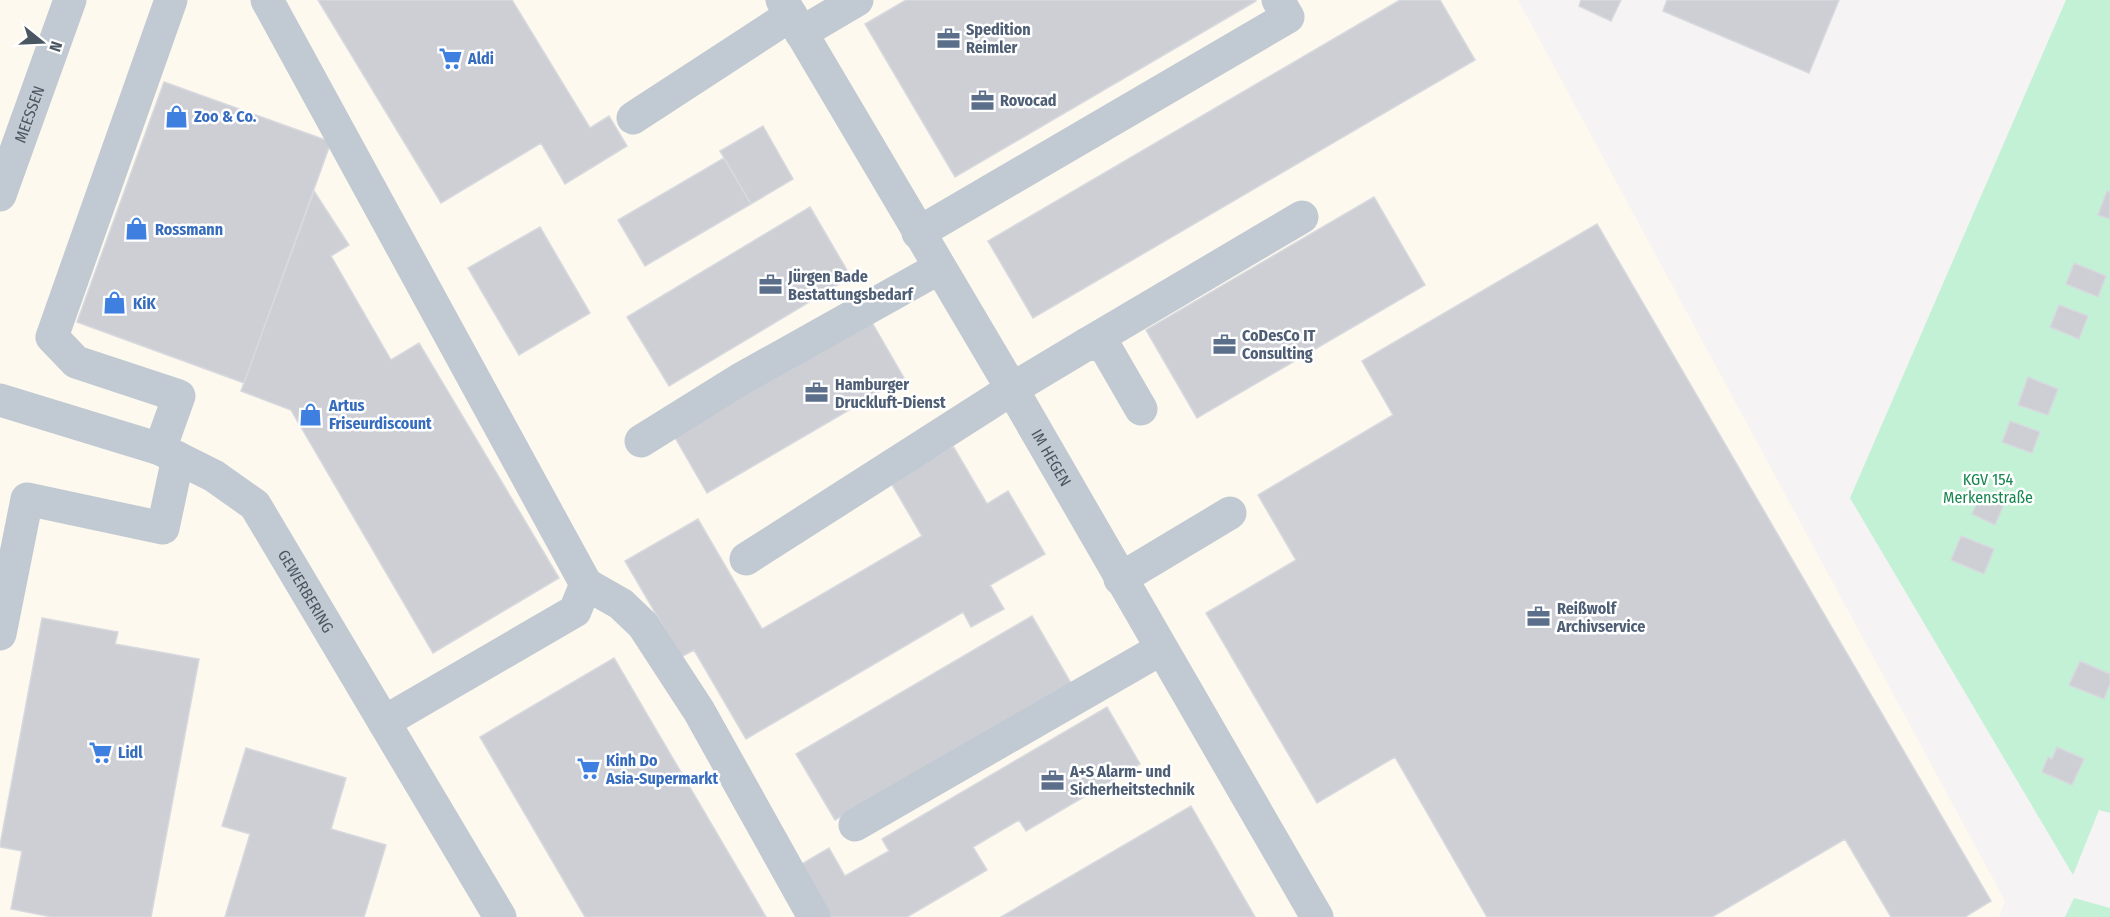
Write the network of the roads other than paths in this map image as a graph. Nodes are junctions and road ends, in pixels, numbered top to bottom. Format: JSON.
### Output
{"nodes":[{"id":1,"x":70,"y":0,"type":"edge"},
{"id":2,"x":171,"y":0,"type":"edge"},
{"id":3,"x":267,"y":0,"type":"edge"},
{"id":4,"x":857,"y":0,"type":"edge"},
{"id":5,"x":1278,"y":0,"type":"edge"},
{"id":6,"x":792,"y":16,"type":"edge"},
{"id":7,"x":633,"y":118,"type":"dead end"},
{"id":8,"x":0,"y":195,"type":"edge"},
{"id":9,"x":1302,"y":217,"type":"dead end"},
{"id":10,"x":918,"y":233,"type":"junction"},
{"id":11,"x":939,"y":268,"type":"junction"},
{"id":12,"x":1087,"y":345,"type":"junction"},
{"id":13,"x":1012,"y":390,"type":"junction"},
{"id":14,"x":0,"y":400,"type":"edge"},
{"id":15,"x":1141,"y":409,"type":"dead end"},
{"id":16,"x":641,"y":441,"type":"dead end"},
{"id":17,"x":169,"y":454,"type":"junction"},
{"id":18,"x":1230,"y":513,"type":"dead end"},
{"id":19,"x":746,"y":559,"type":"dead end"},
{"id":20,"x":1120,"y":579,"type":"junction"},
{"id":21,"x":586,"y":584,"type":"junction"},
{"id":22,"x":0,"y":634,"type":"edge"},
{"id":23,"x":1161,"y":649,"type":"junction"},
{"id":24,"x":384,"y":722,"type":"junction"},
{"id":25,"x":855,"y":825,"type":"dead end"},
{"id":26,"x":500,"y":917,"type":"edge"},
{"id":27,"x":814,"y":917,"type":"edge"},
{"id":28,"x":1317,"y":917,"type":"edge"}],
"edges":[{"from":1,"to":8,"type":"street","name":"MEESSEN"},
{"from":2,"to":17,"type":"street"},
{"from":3,"to":21,"type":"street"},
{"from":4,"to":6,"type":"street"},
{"from":5,"to":10,"type":"street"},
{"from":6,"to":7,"type":"street"},
{"from":6,"to":10,"type":"street","name":"IM HEGEN"},
{"from":9,"to":12,"type":"street"},
{"from":10,"to":11,"type":"street","name":"IM HEGEN"},
{"from":11,"to":13,"type":"street","name":"IM HEGEN"},
{"from":11,"to":16,"type":"street"},
{"from":12,"to":13,"type":"street"},
{"from":12,"to":15,"type":"street"},
{"from":13,"to":19,"type":"street"},
{"from":13,"to":20,"type":"street","name":"IM HEGEN"},
{"from":14,"to":17,"type":"street","name":"GEWERBERING"},
{"from":17,"to":22,"type":"street"},
{"from":17,"to":24,"type":"street","name":"GEWERBERING"},
{"from":18,"to":20,"type":"street"},
{"from":20,"to":23,"type":"street","name":"IM HEGEN"},
{"from":21,"to":24,"type":"street"},
{"from":21,"to":27,"type":"street"},
{"from":23,"to":25,"type":"street"},
{"from":23,"to":28,"type":"street","name":"IM HEGEN"},
{"from":24,"to":26,"type":"street","name":"GEWERBERING"}]}
